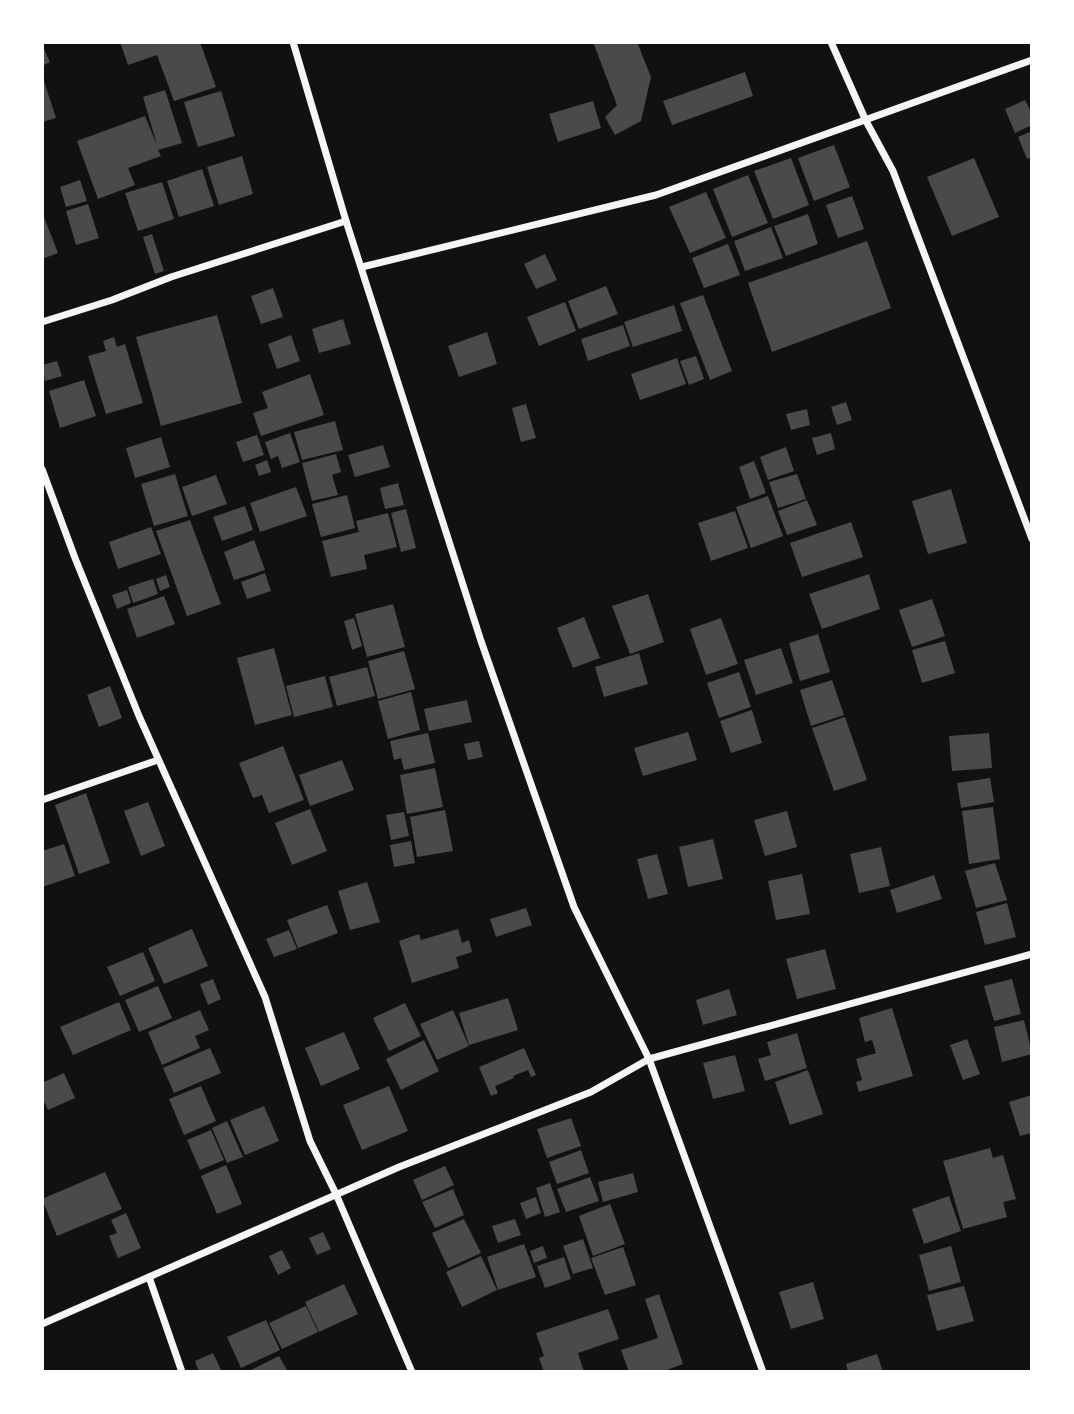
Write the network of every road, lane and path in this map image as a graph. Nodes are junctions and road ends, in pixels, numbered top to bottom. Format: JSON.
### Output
{"nodes":[{"id":1,"x":293,"y":42,"type":"edge"},
{"id":2,"x":831,"y":42,"type":"edge"},
{"id":3,"x":1032,"y":60,"type":"edge"},
{"id":4,"x":866,"y":121,"type":"junction"},
{"id":5,"x":346,"y":221,"type":"junction"},
{"id":6,"x":362,"y":267,"type":"junction"},
{"id":7,"x":42,"y":322,"type":"edge"},
{"id":8,"x":42,"y":470,"type":"edge"},
{"id":9,"x":1032,"y":539,"type":"edge"},
{"id":10,"x":158,"y":760,"type":"junction"},
{"id":11,"x":42,"y":800,"type":"edge"},
{"id":12,"x":1032,"y":954,"type":"edge"},
{"id":13,"x":649,"y":1059,"type":"junction"},
{"id":14,"x":336,"y":1194,"type":"junction"},
{"id":15,"x":149,"y":1277,"type":"junction"},
{"id":16,"x":42,"y":1324,"type":"edge"},
{"id":17,"x":182,"y":1372,"type":"edge"},
{"id":18,"x":412,"y":1372,"type":"edge"},
{"id":19,"x":763,"y":1372,"type":"edge"}],
"edges":[{"from":1,"to":5,"type":"street"},
{"from":2,"to":4,"type":"street"},
{"from":3,"to":4,"type":"street"},
{"from":4,"to":6,"type":"street"},
{"from":4,"to":9,"type":"street"},
{"from":5,"to":6,"type":"street"},
{"from":5,"to":7,"type":"street"},
{"from":6,"to":13,"type":"street"},
{"from":8,"to":10,"type":"street"},
{"from":10,"to":11,"type":"street"},
{"from":10,"to":14,"type":"street"},
{"from":12,"to":13,"type":"street"},
{"from":13,"to":14,"type":"street"},
{"from":13,"to":19,"type":"street"},
{"from":14,"to":15,"type":"street"},
{"from":14,"to":18,"type":"street"},
{"from":15,"to":16,"type":"street"},
{"from":15,"to":17,"type":"street"}]}
